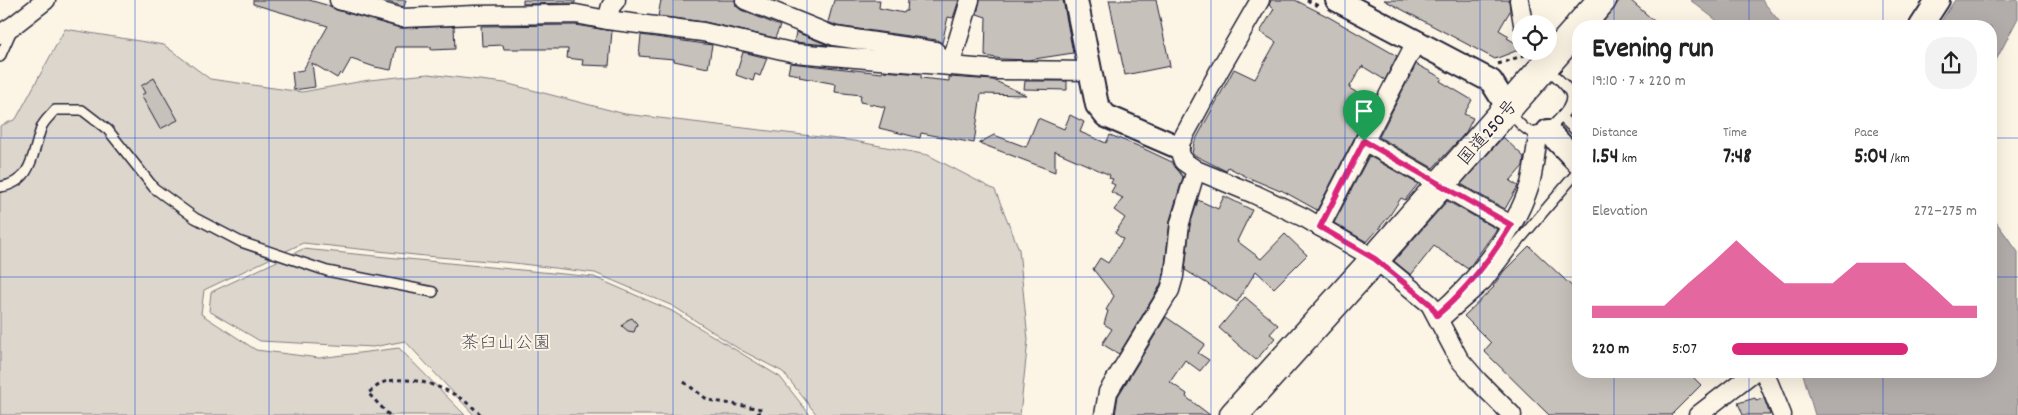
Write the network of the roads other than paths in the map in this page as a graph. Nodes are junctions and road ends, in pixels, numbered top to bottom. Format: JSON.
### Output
{"nodes":[{"id":1,"x":46,"y":0,"type":"edge"},
{"id":2,"x":339,"y":0,"type":"edge"},
{"id":3,"x":616,"y":0,"type":"edge"},
{"id":4,"x":745,"y":0,"type":"edge"},
{"id":5,"x":970,"y":0,"type":"edge"},
{"id":6,"x":1076,"y":0,"type":"edge"},
{"id":7,"x":1260,"y":0,"type":"edge"},
{"id":8,"x":1337,"y":0,"type":"edge"},
{"id":9,"x":1519,"y":0,"type":"edge"},
{"id":10,"x":1602,"y":0,"type":"edge"},
{"id":11,"x":1938,"y":0,"type":"edge"},
{"id":12,"x":1522,"y":15,"type":"edge"},
{"id":13,"x":607,"y":20,"type":"junction"},
{"id":14,"x":1585,"y":20,"type":"edge"},
{"id":15,"x":1925,"y":20,"type":"edge"},
{"id":16,"x":7,"y":30,"type":"edge"},
{"id":17,"x":1572,"y":32,"type":"edge"},
{"id":18,"x":1416,"y":42,"type":"junction"},
{"id":19,"x":1557,"y":43,"type":"edge"},
{"id":20,"x":0,"y":57,"type":"edge"},
{"id":21,"x":1536,"y":60,"type":"edge"},
{"id":22,"x":1542,"y":60,"type":"edge"},
{"id":23,"x":950,"y":66,"type":"junction"},
{"id":24,"x":1090,"y":71,"type":"junction"},
{"id":25,"x":1508,"y":108,"type":"junction"},
{"id":26,"x":1549,"y":128,"type":"junction"},
{"id":27,"x":1572,"y":133,"type":"edge"},
{"id":28,"x":1364,"y":141,"type":"junction"},
{"id":29,"x":1178,"y":147,"type":"junction"},
{"id":30,"x":1572,"y":155,"type":"edge"},
{"id":31,"x":1196,"y":170,"type":"junction"},
{"id":32,"x":1572,"y":178,"type":"edge"},
{"id":33,"x":1441,"y":184,"type":"junction"},
{"id":34,"x":0,"y":187,"type":"edge"},
{"id":35,"x":1511,"y":225,"type":"junction"},
{"id":36,"x":1320,"y":227,"type":"junction"},
{"id":37,"x":1375,"y":259,"type":"junction"},
{"id":38,"x":432,"y":292,"type":"dead end"},
{"id":39,"x":1439,"y":319,"type":"junction"},
{"id":40,"x":1746,"y":378,"type":"edge"},
{"id":41,"x":1767,"y":378,"type":"edge"},
{"id":42,"x":1104,"y":415,"type":"edge"},
{"id":43,"x":1234,"y":415,"type":"edge"},
{"id":44,"x":1512,"y":415,"type":"edge"},
{"id":45,"x":1698,"y":415,"type":"edge"},
{"id":46,"x":1782,"y":415,"type":"edge"}],
"edges":[{"from":1,"to":16,"type":"street"},
{"from":2,"to":13,"type":"street"},
{"from":3,"to":13,"type":"street"},
{"from":4,"to":23,"type":"street"},
{"from":5,"to":23,"type":"street"},
{"from":6,"to":24,"type":"street"},
{"from":7,"to":29,"type":"street"},
{"from":8,"to":18,"type":"street"},
{"from":9,"to":12,"type":"street"},
{"from":10,"to":14,"type":"highway","name":"国道250号"},
{"from":11,"to":15,"type":"street"},
{"from":13,"to":23,"type":"street"},
{"from":16,"to":20,"type":"lane"},
{"from":17,"to":19,"type":"highway","name":"国道250号"},
{"from":18,"to":25,"type":"street"},
{"from":18,"to":28,"type":"street"},
{"from":21,"to":25,"type":"highway","name":"国道250号"},
{"from":22,"to":26,"type":"lane"},
{"from":23,"to":24,"type":"street"},
{"from":24,"to":29,"type":"street"},
{"from":25,"to":26,"type":"lane"},
{"from":25,"to":33,"type":"highway","name":"国道250号"},
{"from":26,"to":27,"type":"lane"},
{"from":26,"to":30,"type":"street"},
{"from":26,"to":35,"type":"street"},
{"from":28,"to":33,"type":"street"},
{"from":28,"to":36,"type":"street"},
{"from":29,"to":31,"type":"street"},
{"from":31,"to":36,"type":"street"},
{"from":31,"to":42,"type":"street"},
{"from":32,"to":39,"type":"lane"},
{"from":33,"to":35,"type":"street"},
{"from":33,"to":37,"type":"highway","name":"国道250号"},
{"from":34,"to":38,"type":"lane"},
{"from":35,"to":39,"type":"street"},
{"from":36,"to":37,"type":"street"},
{"from":37,"to":39,"type":"street"},
{"from":37,"to":43,"type":"highway","name":"国道250号"},
{"from":39,"to":44,"type":"street"},
{"from":40,"to":45,"type":"street"},
{"from":41,"to":46,"type":"street"}]}
